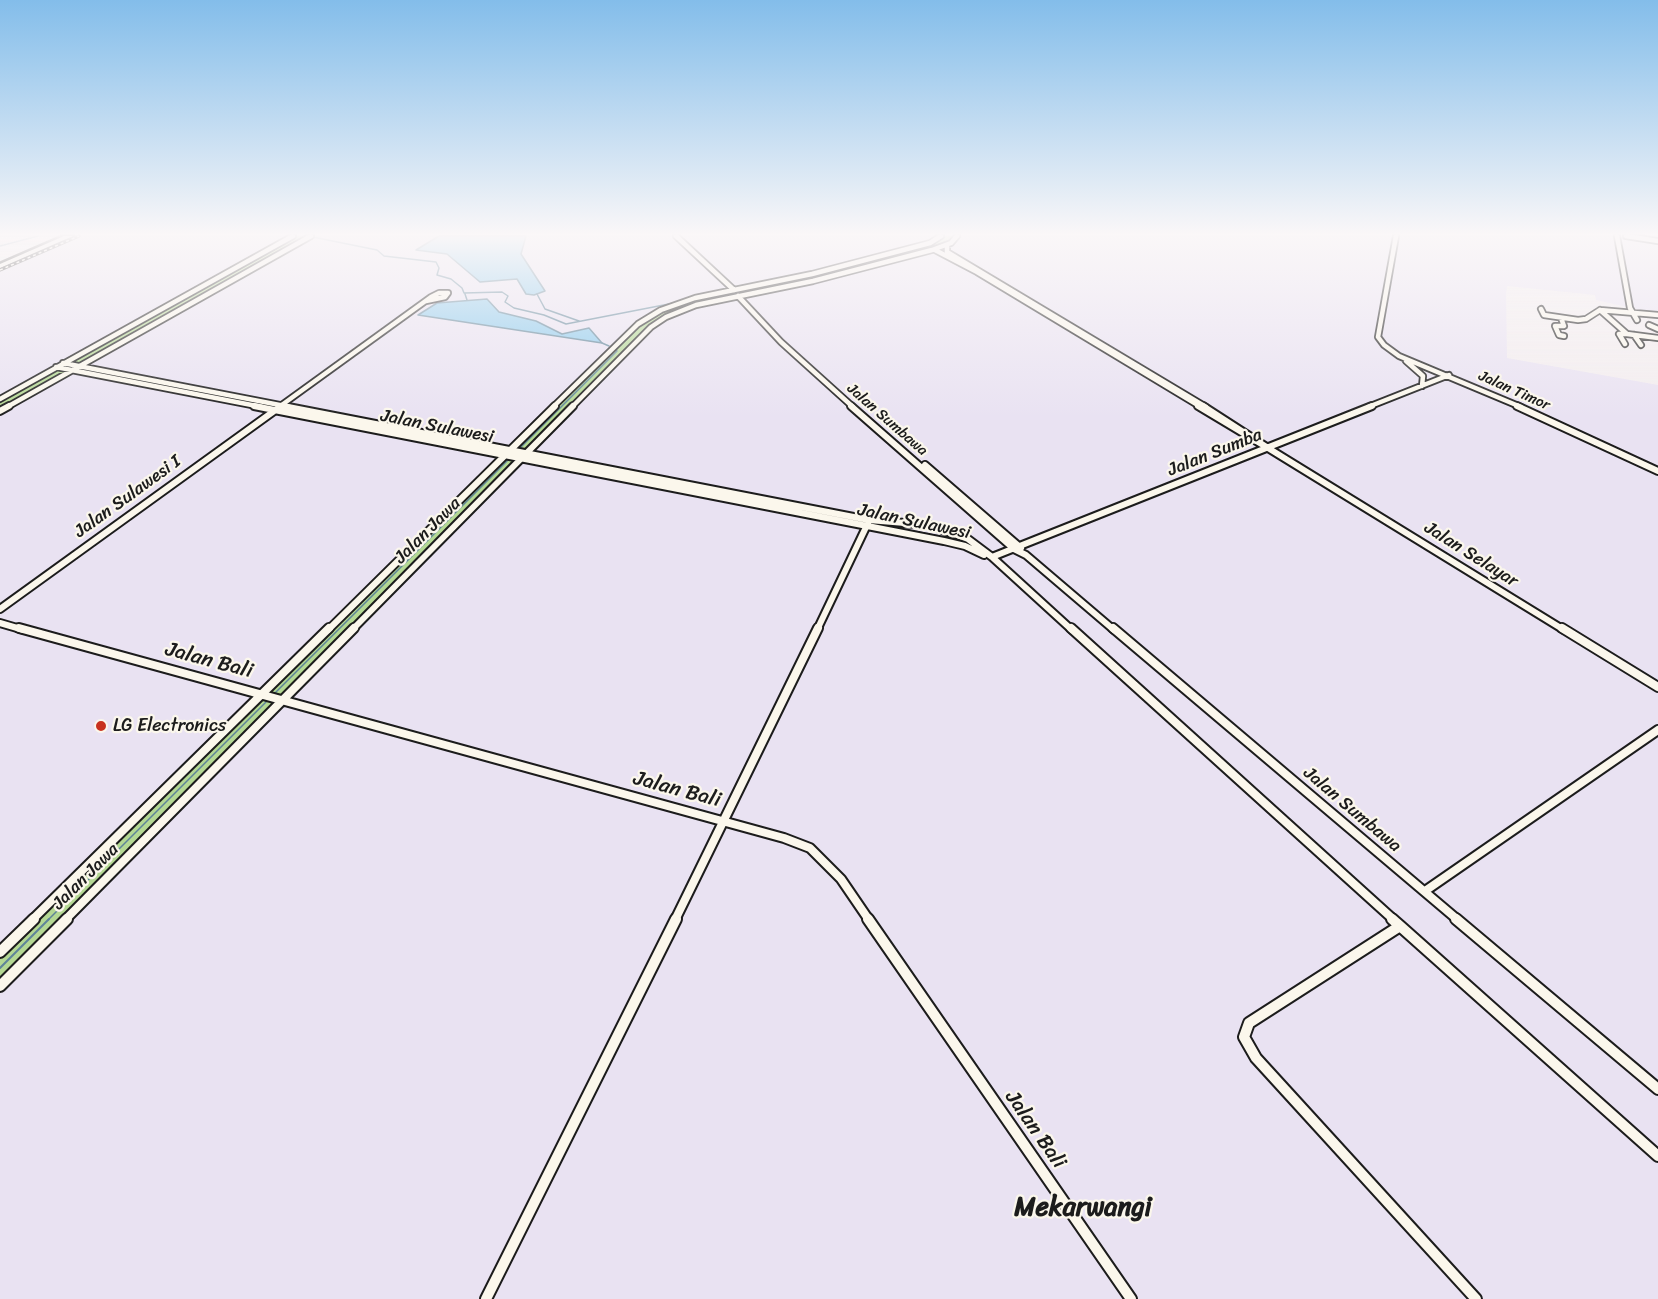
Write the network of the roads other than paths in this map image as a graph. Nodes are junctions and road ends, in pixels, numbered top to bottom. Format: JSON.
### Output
{"nodes":[{"id":1,"x":740,"y":296,"type":"edge"},
{"id":2,"x":184,"y":297,"type":"edge"},
{"id":3,"x":201,"y":297,"type":"edge"},
{"id":4,"x":704,"y":297,"type":"edge"},
{"id":5,"x":737,"y":297,"type":"edge"},
{"id":6,"x":1018,"y":297,"type":"edge"},
{"id":7,"x":1385,"y":297,"type":"edge"},
{"id":8,"x":1630,"y":297,"type":"edge"},
{"id":9,"x":426,"y":301,"type":"dead end"},
{"id":10,"x":1541,"y":309,"type":"dead end"},
{"id":11,"x":1600,"y":310,"type":"junction"},
{"id":12,"x":1633,"y":312,"type":"junction"},
{"id":13,"x":1658,"y":315,"type":"edge"},
{"id":14,"x":1561,"y":318,"type":"junction"},
{"id":15,"x":1637,"y":320,"type":"dead end"},
{"id":16,"x":638,"y":324,"type":"junction"},
{"id":17,"x":651,"y":327,"type":"junction"},
{"id":18,"x":1627,"y":334,"type":"junction"},
{"id":19,"x":1656,"y":334,"type":"edge"},
{"id":20,"x":1634,"y":335,"type":"junction"},
{"id":21,"x":1564,"y":336,"type":"dead end"},
{"id":22,"x":1625,"y":344,"type":"dead end"},
{"id":23,"x":1641,"y":345,"type":"dead end"},
{"id":24,"x":1657,"y":345,"type":"edge"},
{"id":25,"x":613,"y":346,"type":"junction"},
{"id":26,"x":630,"y":348,"type":"junction"},
{"id":27,"x":1399,"y":356,"type":"junction"},
{"id":28,"x":63,"y":363,"type":"junction"},
{"id":29,"x":78,"y":366,"type":"junction"},
{"id":30,"x":57,"y":367,"type":"junction"},
{"id":31,"x":71,"y":370,"type":"junction"},
{"id":32,"x":1449,"y":375,"type":"junction"},
{"id":33,"x":1422,"y":386,"type":"junction"},
{"id":34,"x":0,"y":399,"type":"edge"},
{"id":35,"x":277,"y":408,"type":"junction"},
{"id":36,"x":0,"y":411,"type":"edge"},
{"id":37,"x":1268,"y":448,"type":"junction"},
{"id":38,"x":507,"y":453,"type":"junction"},
{"id":39,"x":521,"y":456,"type":"junction"},
{"id":40,"x":1658,"y":471,"type":"edge"},
{"id":41,"x":868,"y":523,"type":"junction"},
{"id":42,"x":929,"y":525,"type":"junction"},
{"id":43,"x":927,"y":537,"type":"junction"},
{"id":44,"x":1017,"y":547,"type":"junction"},
{"id":45,"x":994,"y":560,"type":"junction"},
{"id":46,"x":0,"y":609,"type":"edge"},
{"id":47,"x":0,"y":623,"type":"edge"},
{"id":48,"x":1658,"y":687,"type":"edge"},
{"id":49,"x":264,"y":695,"type":"junction"},
{"id":50,"x":280,"y":699,"type":"junction"},
{"id":51,"x":1658,"y":730,"type":"edge"},
{"id":52,"x":725,"y":821,"type":"junction"},
{"id":53,"x":1425,"y":891,"type":"junction"},
{"id":54,"x":1400,"y":926,"type":"junction"},
{"id":55,"x":0,"y":952,"type":"edge"},
{"id":56,"x":0,"y":986,"type":"edge"},
{"id":57,"x":1658,"y":1089,"type":"edge"},
{"id":58,"x":1658,"y":1156,"type":"edge"},
{"id":59,"x":486,"y":1299,"type":"edge"},
{"id":60,"x":1131,"y":1299,"type":"edge"},
{"id":61,"x":1476,"y":1299,"type":"edge"}],
"edges":[{"from":1,"to":44,"type":"street","name":"Jalan Sumbawa"},
{"from":2,"to":28,"type":"street"},
{"from":3,"to":29,"type":"street"},
{"from":4,"to":16,"type":"street","name":"Jalan Jawa"},
{"from":5,"to":17,"type":"street","name":"Jalan Jawa"},
{"from":6,"to":37,"type":"street","name":"Jalan Selayar"},
{"from":7,"to":27,"type":"street","name":"Jalan Timor"},
{"from":8,"to":12,"type":"street"},
{"from":9,"to":35,"type":"street","name":"Jalan Sulawesi I"},
{"from":10,"to":14,"type":"street"},
{"from":11,"to":12,"type":"street"},
{"from":11,"to":14,"type":"street"},
{"from":11,"to":18,"type":"street"},
{"from":12,"to":13,"type":"street"},
{"from":12,"to":15,"type":"street"},
{"from":14,"to":21,"type":"street"},
{"from":16,"to":17,"type":"street"},
{"from":16,"to":25,"type":"street","name":"Jalan Jawa"},
{"from":17,"to":26,"type":"street","name":"Jalan Jawa"},
{"from":18,"to":20,"type":"street"},
{"from":18,"to":22,"type":"street"},
{"from":19,"to":20,"type":"street"},
{"from":19,"to":24,"type":"street"},
{"from":20,"to":23,"type":"street"},
{"from":25,"to":26,"type":"street"},
{"from":25,"to":38,"type":"street","name":"Jalan Jawa"},
{"from":26,"to":39,"type":"street","name":"Jalan Jawa"},
{"from":27,"to":32,"type":"street","name":"Jalan Timor"},
{"from":27,"to":33,"type":"street"},
{"from":28,"to":29,"type":"street","name":"Jalan Sulawesi"},
{"from":28,"to":30,"type":"street"},
{"from":29,"to":31,"type":"street"},
{"from":29,"to":35,"type":"street","name":"Jalan Sulawesi"},
{"from":30,"to":31,"type":"street","name":"Jalan Sulawesi"},
{"from":30,"to":34,"type":"street"},
{"from":31,"to":35,"type":"street","name":"Jalan Sulawesi"},
{"from":31,"to":36,"type":"street"},
{"from":32,"to":33,"type":"street","name":"Jalan Sumba"},
{"from":32,"to":40,"type":"street","name":"Jalan Timor"},
{"from":33,"to":37,"type":"street","name":"Jalan Sumba"},
{"from":35,"to":38,"type":"street","name":"Jalan Sulawesi"},
{"from":35,"to":46,"type":"street","name":"Jalan Sulawesi I"},
{"from":37,"to":44,"type":"street","name":"Jalan Sumba"},
{"from":37,"to":48,"type":"street","name":"Jalan Selayar"},
{"from":38,"to":39,"type":"street","name":"Jalan Sulawesi"},
{"from":38,"to":49,"type":"street","name":"Jalan Jawa"},
{"from":39,"to":41,"type":"street","name":"Jalan Sulawesi"},
{"from":39,"to":50,"type":"street","name":"Jalan Jawa"},
{"from":41,"to":42,"type":"street","name":"Jalan Sulawesi"},
{"from":41,"to":43,"type":"street","name":"Jalan Sulawesi"},
{"from":41,"to":52,"type":"street"},
{"from":42,"to":43,"type":"street"},
{"from":42,"to":45,"type":"street","name":"Jalan Sulawesi"},
{"from":43,"to":45,"type":"street","name":"Jalan Sulawesi"},
{"from":44,"to":45,"type":"street","name":"Jalan Sumba"},
{"from":44,"to":53,"type":"street","name":"Jalan Sumbawa"},
{"from":45,"to":54,"type":"street"},
{"from":47,"to":49,"type":"street","name":"Jalan Bali"},
{"from":49,"to":50,"type":"street","name":"Jalan Bali"},
{"from":49,"to":55,"type":"street","name":"Jalan Jawa"},
{"from":50,"to":52,"type":"street","name":"Jalan Bali"},
{"from":50,"to":56,"type":"street","name":"Jalan Jawa"},
{"from":51,"to":53,"type":"street"},
{"from":52,"to":59,"type":"street"},
{"from":52,"to":60,"type":"street","name":"Jalan Bali"},
{"from":53,"to":57,"type":"street","name":"Jalan Sumbawa"},
{"from":54,"to":58,"type":"street"},
{"from":54,"to":61,"type":"street"}]}
